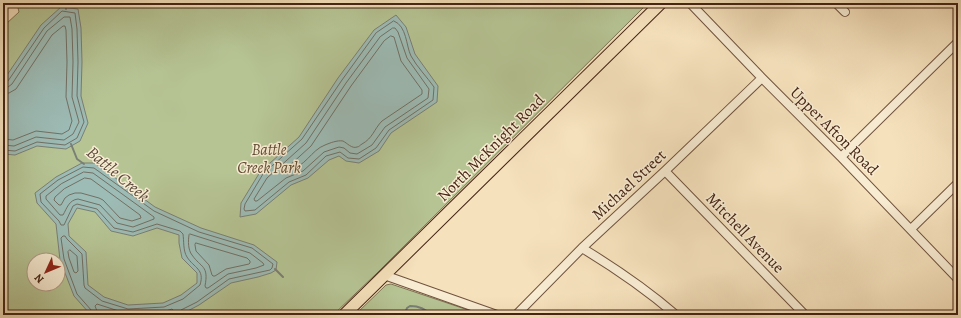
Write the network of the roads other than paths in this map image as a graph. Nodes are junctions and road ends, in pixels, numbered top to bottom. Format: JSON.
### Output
{"nodes":[{"id":1,"x":660,"y":3,"type":"edge"},
{"id":2,"x":690,"y":3,"type":"edge"},
{"id":3,"x":836,"y":3,"type":"edge"},
{"id":4,"x":845,"y":12,"type":"dead end"},
{"id":5,"x":958,"y":42,"type":"edge"},
{"id":6,"x":762,"y":78,"type":"junction"},
{"id":7,"x":841,"y":157,"type":"junction"},
{"id":8,"x":665,"y":171,"type":"junction"},
{"id":9,"x":958,"y":182,"type":"edge"},
{"id":10,"x":911,"y":229,"type":"junction"},
{"id":11,"x":582,"y":248,"type":"junction"},
{"id":12,"x":384,"y":275,"type":"junction"},
{"id":13,"x":958,"y":279,"type":"edge"},
{"id":14,"x":344,"y":315,"type":"edge"},
{"id":15,"x":497,"y":315,"type":"edge"},
{"id":16,"x":516,"y":315,"type":"edge"},
{"id":17,"x":676,"y":315,"type":"edge"},
{"id":18,"x":805,"y":315,"type":"edge"}],
"edges":[{"from":1,"to":12,"type":"main road","name":"North McKnight Road"},
{"from":2,"to":6,"type":"street","name":"Upper Afton Road"},
{"from":3,"to":4,"type":"street"},
{"from":5,"to":7,"type":"street"},
{"from":6,"to":7,"type":"street","name":"Upper Afton Road"},
{"from":6,"to":8,"type":"street","name":"Michael Street"},
{"from":7,"to":10,"type":"street","name":"Upper Afton Road"},
{"from":8,"to":11,"type":"street","name":"Michael Street"},
{"from":8,"to":18,"type":"street","name":"Mitchell Avenue"},
{"from":9,"to":10,"type":"street"},
{"from":10,"to":13,"type":"street","name":"Upper Afton Road"},
{"from":11,"to":16,"type":"street","name":"Michael Street"},
{"from":11,"to":17,"type":"street"},
{"from":12,"to":14,"type":"main road","name":"North McKnight Road"},
{"from":12,"to":15,"type":"street"}]}
